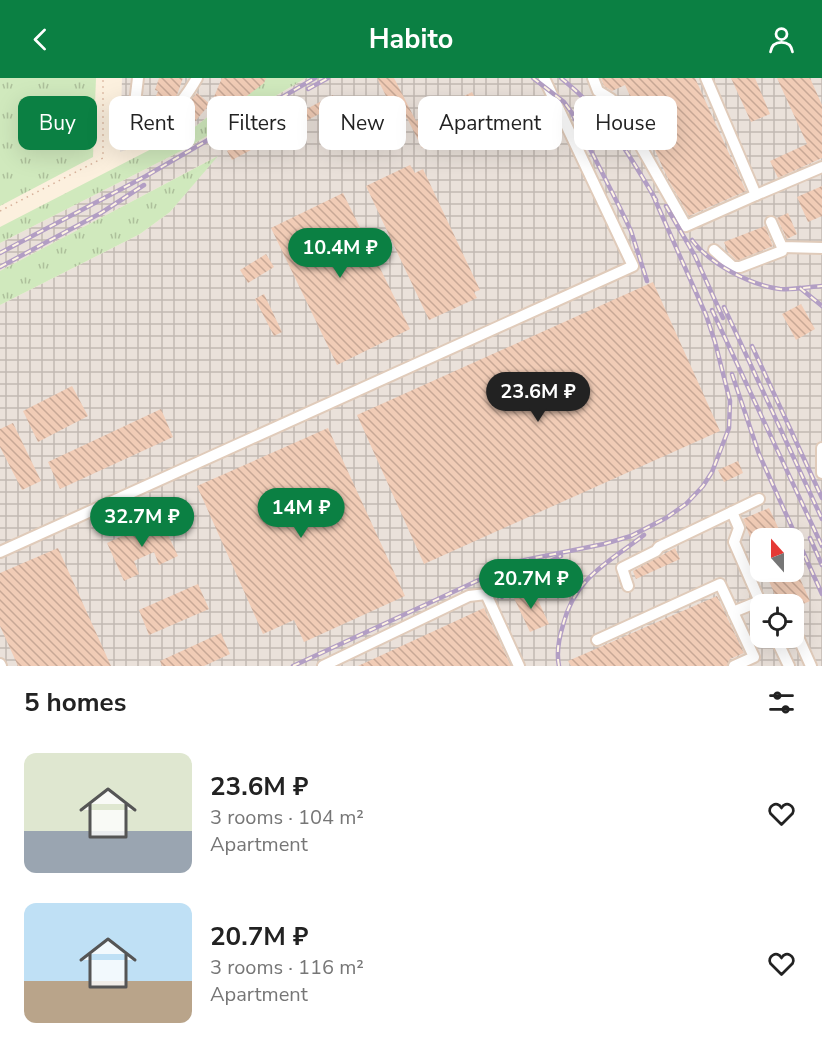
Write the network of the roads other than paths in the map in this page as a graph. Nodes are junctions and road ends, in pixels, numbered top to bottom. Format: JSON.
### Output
{"nodes":[{"id":1,"x":138,"y":78,"type":"edge"},
{"id":2,"x":196,"y":78,"type":"edge"},
{"id":3,"x":544,"y":78,"type":"edge"},
{"id":4,"x":593,"y":78,"type":"edge"},
{"id":5,"x":706,"y":78,"type":"edge"},
{"id":6,"x":822,"y":167,"type":"edge"},
{"id":7,"x":756,"y":195,"type":"junction"},
{"id":8,"x":771,"y":222,"type":"dead end"},
{"id":9,"x":782,"y":247,"type":"junction"},
{"id":10,"x":822,"y":248,"type":"edge"},
{"id":11,"x":714,"y":250,"type":"dead end"},
{"id":12,"x":822,"y":448,"type":"edge"},
{"id":13,"x":822,"y":472,"type":"edge"},
{"id":14,"x":759,"y":499,"type":"dead end"},
{"id":15,"x":732,"y":512,"type":"junction"},
{"id":16,"x":0,"y":552,"type":"edge"},
{"id":17,"x":628,"y":586,"type":"dead end"},
{"id":18,"x":757,"y":594,"type":"edge"},
{"id":19,"x":750,"y":607,"type":"edge"},
{"id":20,"x":733,"y":612,"type":"junction"},
{"id":21,"x":597,"y":640,"type":"dead end"},
{"id":22,"x":780,"y":648,"type":"edge"},
{"id":23,"x":803,"y":648,"type":"edge"},
{"id":24,"x":323,"y":666,"type":"edge"},
{"id":25,"x":519,"y":666,"type":"edge"},
{"id":26,"x":734,"y":666,"type":"edge"},
{"id":27,"x":789,"y":666,"type":"edge"},
{"id":28,"x":811,"y":666,"type":"edge"}],
"edges":[{"from":1,"to":2,"type":"lane"},
{"from":3,"to":16,"type":"lane"},
{"from":4,"to":7,"type":"lane"},
{"from":5,"to":7,"type":"lane"},
{"from":6,"to":7,"type":"lane"},
{"from":8,"to":9,"type":"lane"},
{"from":9,"to":10,"type":"lane"},
{"from":9,"to":11,"type":"lane"},
{"from":12,"to":13,"type":"lane"},
{"from":14,"to":15,"type":"lane"},
{"from":15,"to":17,"type":"lane"},
{"from":15,"to":18,"type":"lane"},
{"from":19,"to":20,"type":"lane"},
{"from":20,"to":21,"type":"lane"},
{"from":20,"to":26,"type":"lane"},
{"from":22,"to":27,"type":"lane"},
{"from":23,"to":28,"type":"lane"},
{"from":24,"to":25,"type":"lane"}]}
